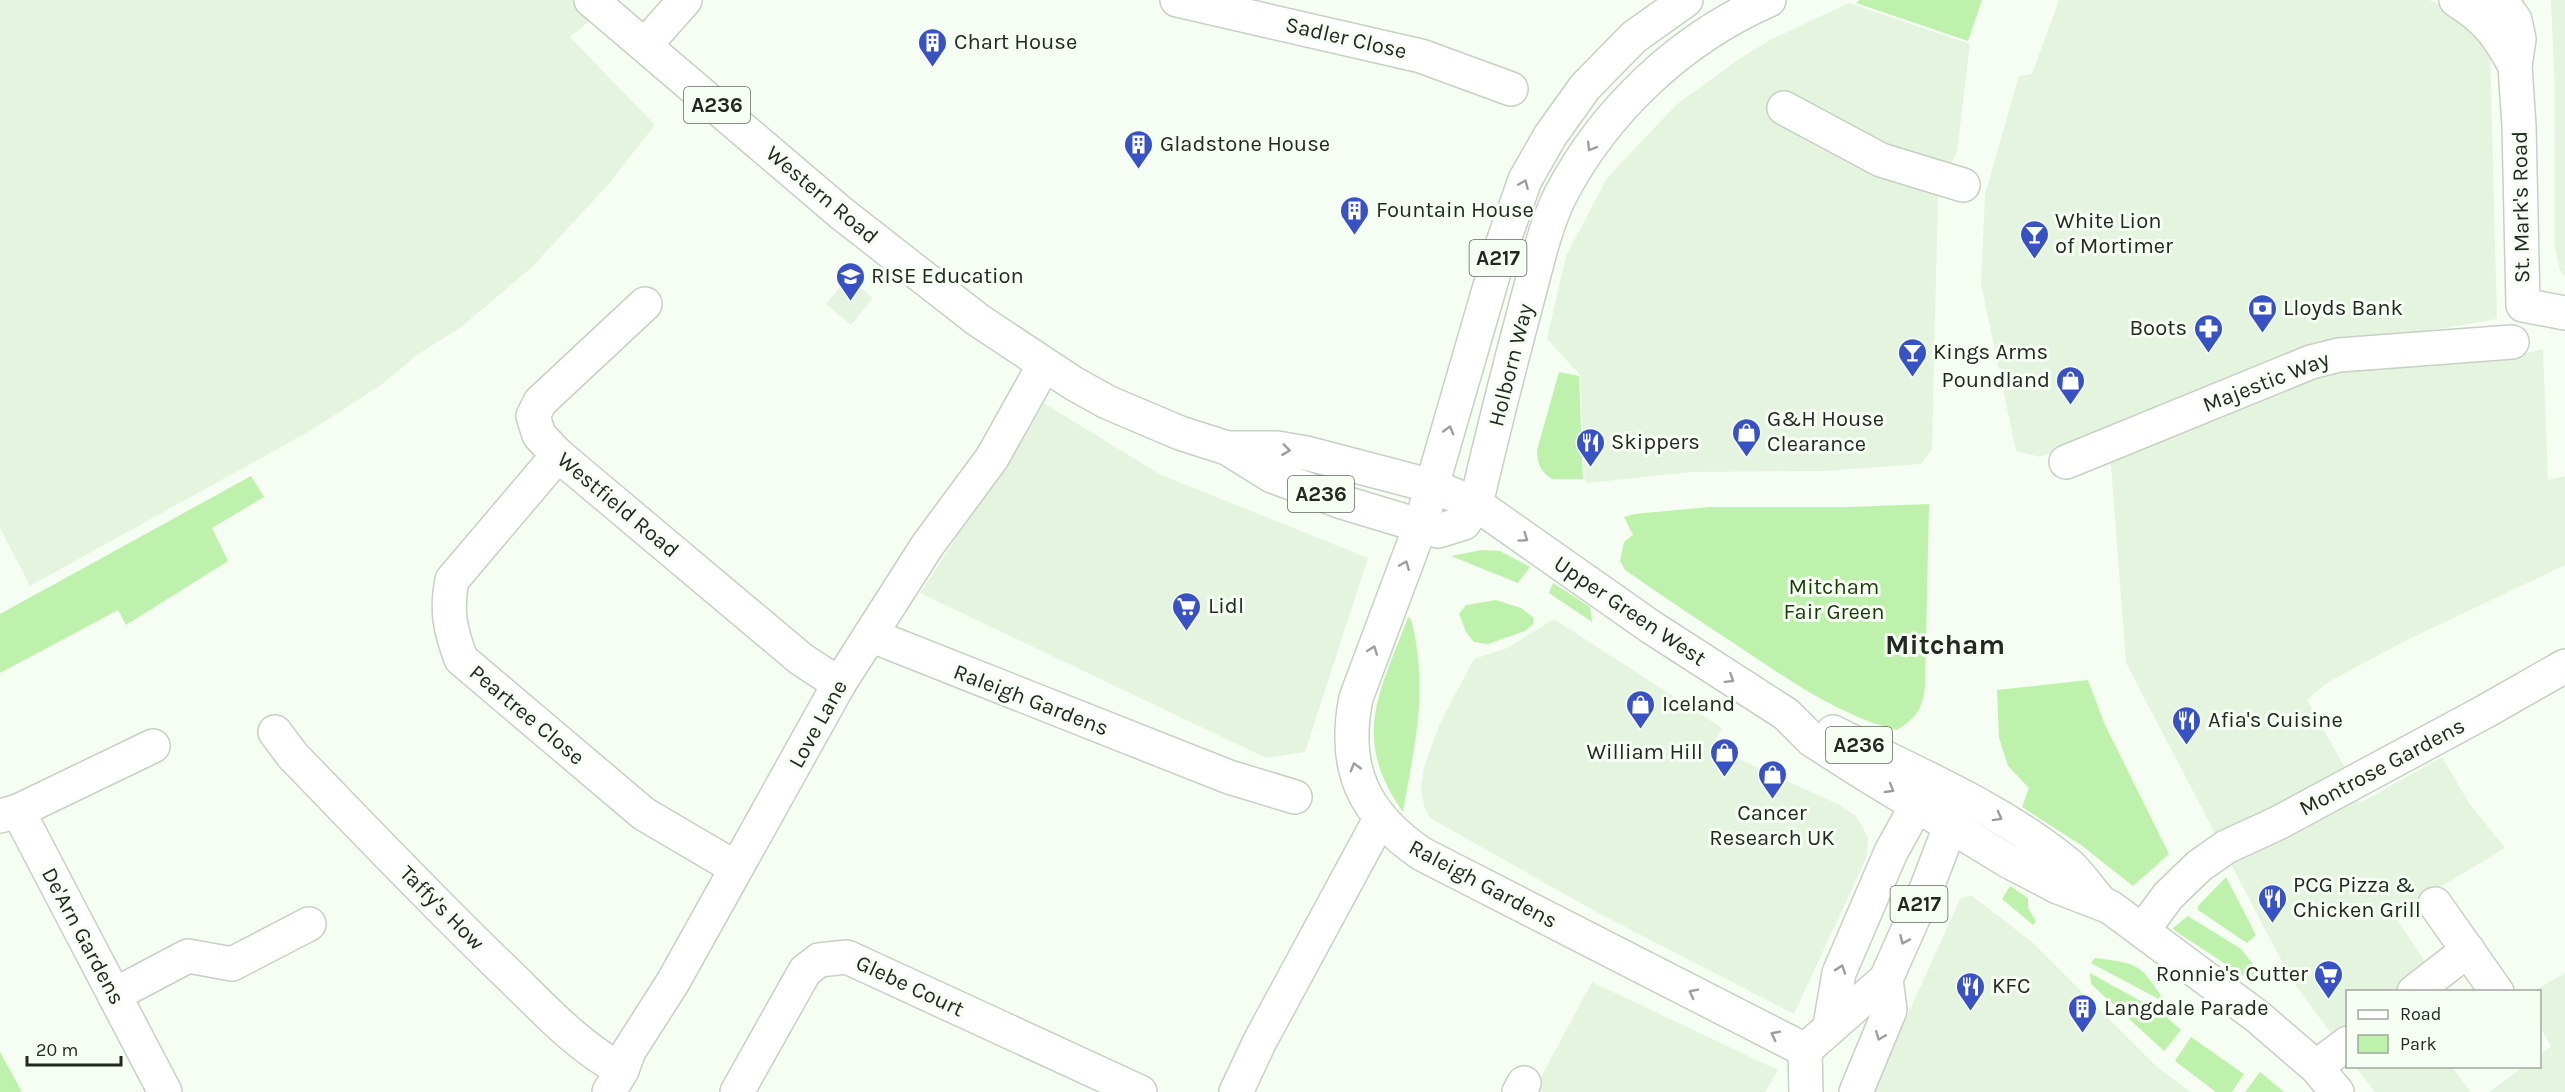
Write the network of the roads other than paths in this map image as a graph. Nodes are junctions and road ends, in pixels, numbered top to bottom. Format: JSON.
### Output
{"nodes":[{"id":1,"x":591,"y":0,"type":"edge"},
{"id":2,"x":685,"y":0,"type":"edge"},
{"id":3,"x":1177,"y":0,"type":"edge"},
{"id":4,"x":1686,"y":0,"type":"edge"},
{"id":5,"x":1769,"y":0,"type":"edge"},
{"id":6,"x":2456,"y":0,"type":"edge"},
{"id":7,"x":2501,"y":0,"type":"edge"},
{"id":8,"x":646,"y":45,"type":"junction"},
{"id":9,"x":2514,"y":66,"type":"junction"},
{"id":10,"x":1511,"y":89,"type":"dead end"},
{"id":11,"x":1784,"y":108,"type":"dead end"},
{"id":12,"x":1963,"y":185,"type":"dead end"},
{"id":13,"x":645,"y":304,"type":"dead end"},
{"id":14,"x":2565,"y":313,"type":"edge"},
{"id":15,"x":2512,"y":342,"type":"dead end"},
{"id":16,"x":1044,"y":365,"type":"junction"},
{"id":17,"x":1227,"y":448,"type":"junction"},
{"id":18,"x":558,"y":455,"type":"junction"},
{"id":19,"x":2067,"y":462,"type":"dead end"},
{"id":20,"x":1432,"y":486,"type":"junction"},
{"id":21,"x":1476,"y":504,"type":"junction"},
{"id":22,"x":1420,"y":527,"type":"junction"},
{"id":23,"x":870,"y":635,"type":"junction"},
{"id":24,"x":2565,"y":666,"type":"edge"},
{"id":25,"x":839,"y":684,"type":"junction"},
{"id":26,"x":275,"y":732,"type":"dead end"},
{"id":27,"x":153,"y":746,"type":"dead end"},
{"id":28,"x":1934,"y":792,"type":"junction"},
{"id":29,"x":1295,"y":797,"type":"dead end"},
{"id":30,"x":9,"y":813,"type":"edge"},
{"id":31,"x":1380,"y":819,"type":"junction"},
{"id":32,"x":1950,"y":827,"type":"junction"},
{"id":33,"x":736,"y":868,"type":"junction"},
{"id":34,"x":2101,"y":902,"type":"junction"},
{"id":35,"x":2435,"y":904,"type":"dead end"},
{"id":36,"x":309,"y":924,"type":"dead end"},
{"id":37,"x":2143,"y":930,"type":"junction"},
{"id":38,"x":2468,"y":950,"type":"junction"},
{"id":39,"x":1886,"y":979,"type":"junction"},
{"id":40,"x":2417,"y":990,"type":"edge"},
{"id":41,"x":2496,"y":990,"type":"edge"},
{"id":42,"x":114,"y":995,"type":"junction"},
{"id":43,"x":1830,"y":1026,"type":"junction"},
{"id":44,"x":2346,"y":1044,"type":"edge"},
{"id":45,"x":1805,"y":1050,"type":"junction"},
{"id":46,"x":2316,"y":1067,"type":"junction"},
{"id":47,"x":616,"y":1081,"type":"edge"},
{"id":48,"x":165,"y":1092,"type":"edge"},
{"id":49,"x":737,"y":1092,"type":"edge"},
{"id":50,"x":1140,"y":1092,"type":"edge"},
{"id":51,"x":1236,"y":1092,"type":"edge"},
{"id":52,"x":1806,"y":1092,"type":"edge"},
{"id":53,"x":1856,"y":1092,"type":"edge"},
{"id":54,"x":2337,"y":1092,"type":"edge"}],
"edges":[{"from":1,"to":8,"type":"street","name":"Western Road","number":"A236"},
{"from":2,"to":8,"type":"street"},
{"from":3,"to":10,"type":"street","name":"Sadler Close"},
{"from":20,"to":4,"type":"street","name":"Holborn Way","number":"A217","one_way":true},
{"from":5,"to":21,"type":"street","name":"Holborn Way","number":"A217","one_way":true},
{"from":6,"to":9,"type":"street","name":"St. Mark's Road"},
{"from":7,"to":9,"type":"street","name":"St. Mark's Road"},
{"from":8,"to":16,"type":"street","name":"Western Road","number":"A236"},
{"from":9,"to":14,"type":"street","name":"St. Mark's Road"},
{"from":11,"to":12,"type":"street"},
{"from":13,"to":18,"type":"street","name":"Westfield Road"},
{"from":15,"to":19,"type":"street","name":"Majestic Way"},
{"from":16,"to":17,"type":"street","name":"Western Road","number":"A236"},
{"from":16,"to":23,"type":"street","name":"Love Lane"},
{"from":17,"to":20,"type":"street","name":"Western Road","number":"A236","one_way":true},
{"from":17,"to":22,"type":"street","name":"Western Road","number":"A236"},
{"from":18,"to":25,"type":"street","name":"Westfield Road"},
{"from":18,"to":33,"type":"street","name":"Peartree Close"},
{"from":20,"to":21,"type":"street","number":"A236"},
{"from":20,"to":22,"type":"street","name":"Holborn Way"},
{"from":21,"to":22,"type":"street","name":"Western Road"},
{"from":21,"to":28,"type":"street","name":"Upper Green West","number":"A236","one_way":true},
{"from":31,"to":22,"type":"street","name":"Raleigh Gardens","one_way":true},
{"from":23,"to":25,"type":"street","name":"Love Lane"},
{"from":23,"to":29,"type":"street","name":"Raleigh Gardens"},
{"from":24,"to":37,"type":"street","name":"Montrose Gardens"},
{"from":25,"to":33,"type":"street","name":"Love Lane"},
{"from":26,"to":47,"type":"street","name":"Taffy's How"},
{"from":27,"to":30,"type":"street","name":"De'Arn Gardens"},
{"from":28,"to":32,"type":"street"},
{"from":28,"to":34,"type":"street","number":"A236","one_way":true},
{"from":43,"to":28,"type":"street","one_way":true},
{"from":30,"to":42,"type":"street","name":"De'Arn Gardens"},
{"from":45,"to":31,"type":"street","name":"Raleigh Gardens","one_way":true},
{"from":31,"to":51,"type":"street"},
{"from":32,"to":34,"type":"street","number":"A236"},
{"from":32,"to":39,"type":"street","number":"A217","one_way":true},
{"from":33,"to":47,"type":"street","name":"Love Lane"},
{"from":34,"to":37,"type":"street","number":"A236"},
{"from":35,"to":38,"type":"street"},
{"from":36,"to":42,"type":"street"},
{"from":37,"to":46,"type":"street","number":"A236"},
{"from":38,"to":40,"type":"street"},
{"from":38,"to":41,"type":"street"},
{"from":39,"to":43,"type":"street","number":"A217"},
{"from":39,"to":53,"type":"street","one_way":true},
{"from":42,"to":48,"type":"street","name":"De'Arn Gardens"},
{"from":43,"to":45,"type":"street","number":"A217"},
{"from":44,"to":46,"type":"street"},
{"from":45,"to":52,"type":"street"},
{"from":46,"to":54,"type":"street","number":"A236"},
{"from":49,"to":50,"type":"street","name":"Glebe Court"}]}
